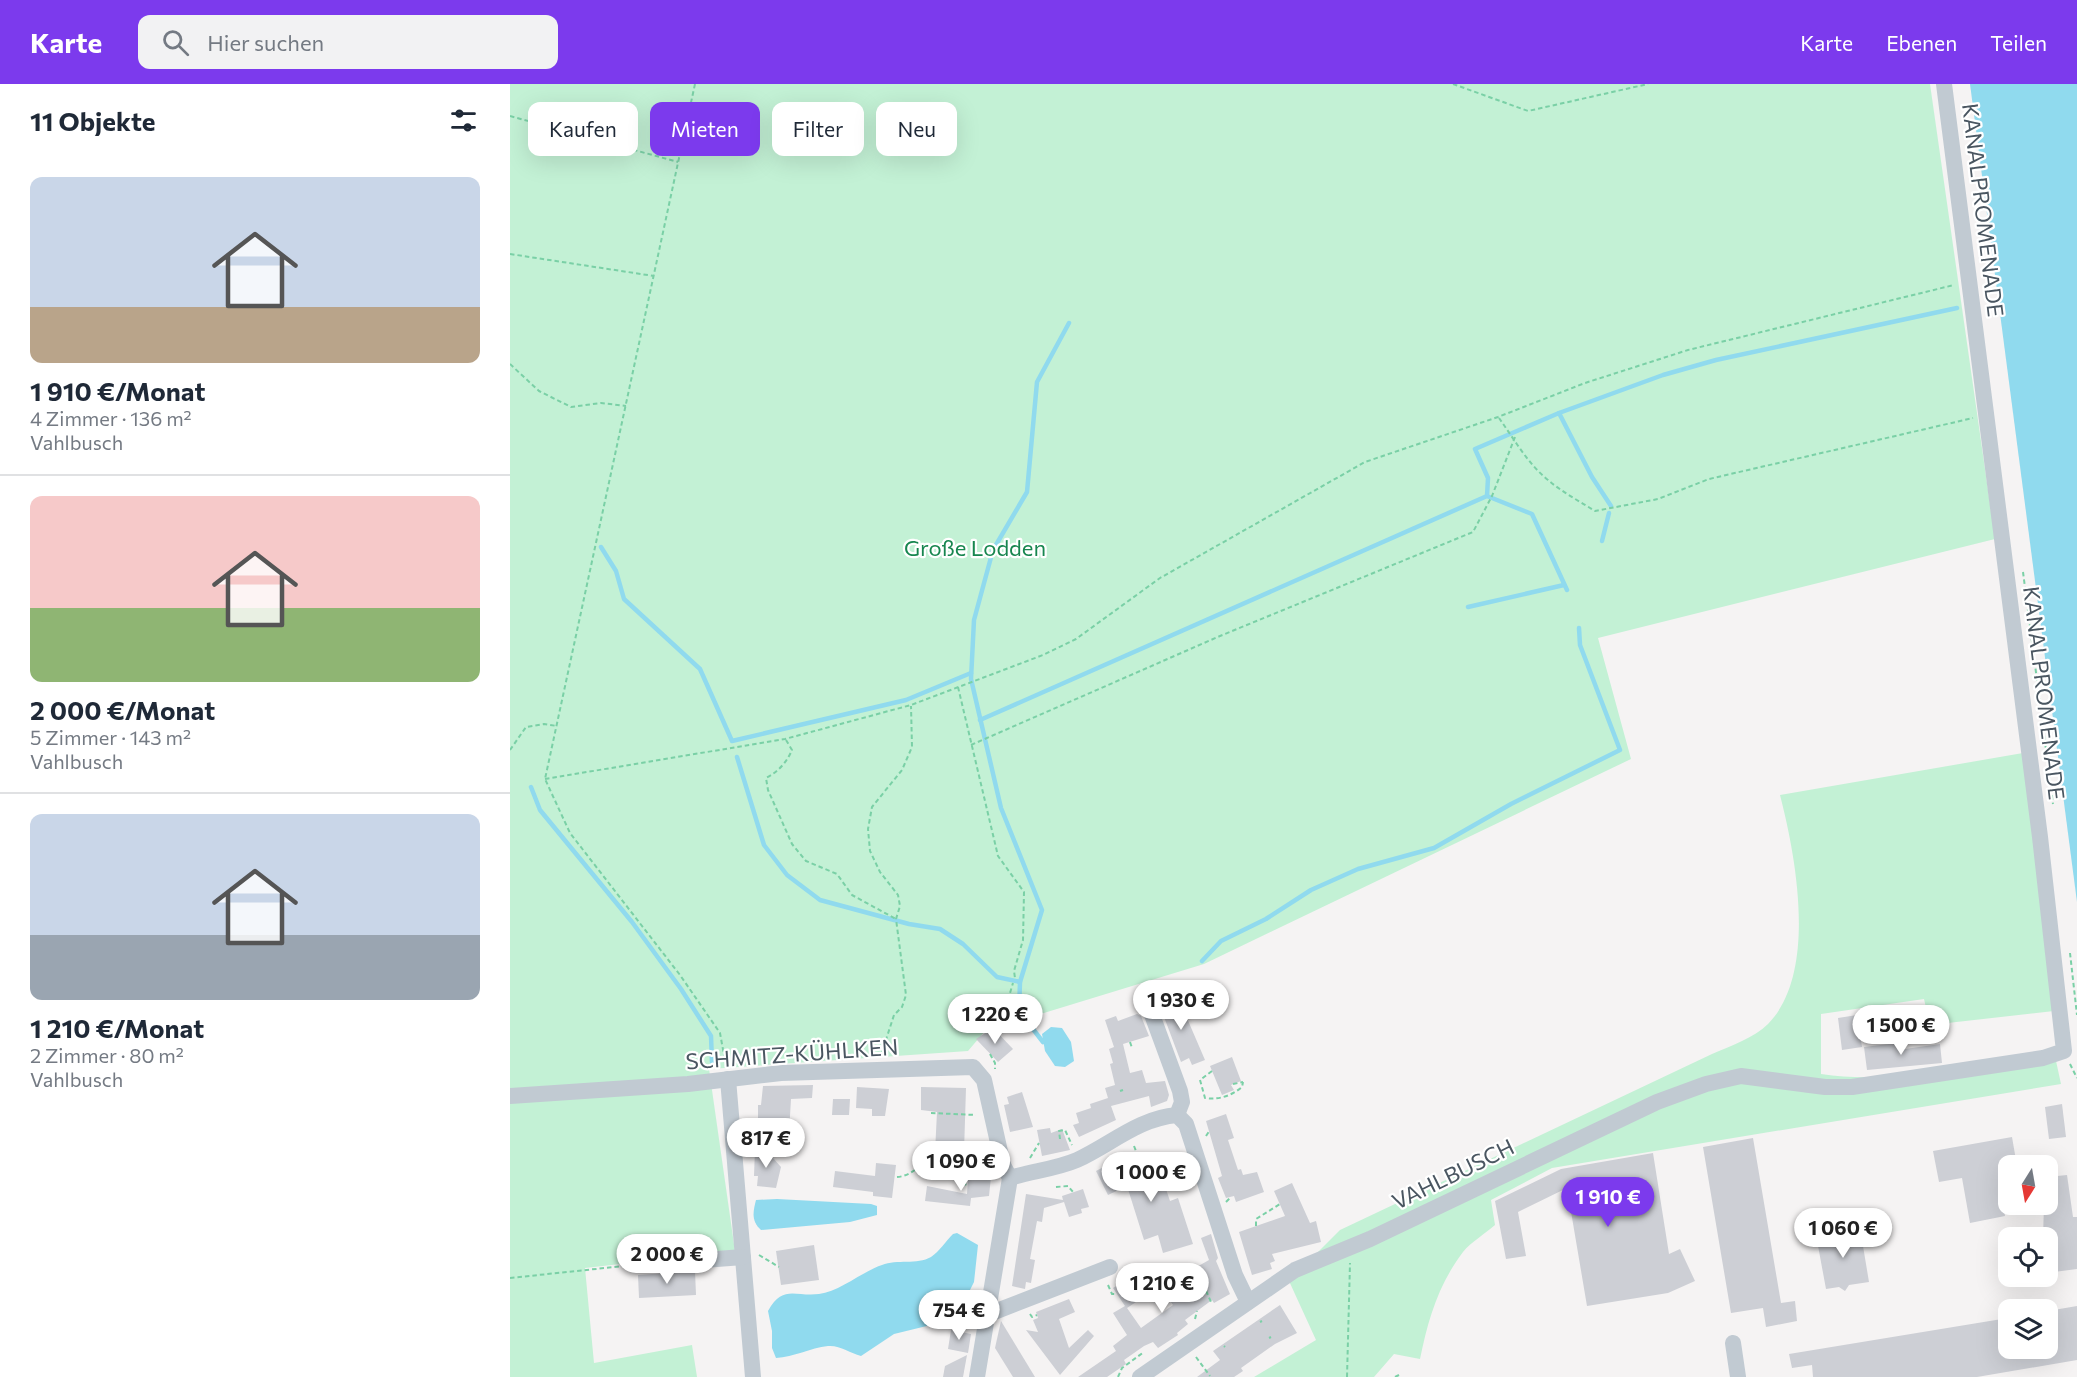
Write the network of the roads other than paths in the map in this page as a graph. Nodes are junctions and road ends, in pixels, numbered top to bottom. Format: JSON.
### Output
{"nodes":[{"id":1,"x":1944,"y":84,"type":"edge"},
{"id":2,"x":1151,"y":1012,"type":"dead end"},
{"id":3,"x":728,"y":1079,"type":"junction"},
{"id":4,"x":1809,"y":1084,"type":"joint"},
{"id":5,"x":510,"y":1096,"type":"edge"},
{"id":6,"x":1177,"y":1115,"type":"junction"},
{"id":7,"x":941,"y":1162,"type":"road end"},
{"id":8,"x":1006,"y":1171,"type":"junction"},
{"id":9,"x":743,"y":1257,"type":"junction"},
{"id":10,"x":638,"y":1265,"type":"road end"},
{"id":11,"x":1110,"y":1267,"type":"dead end"},
{"id":12,"x":1248,"y":1302,"type":"junction"},
{"id":13,"x":989,"y":1314,"type":"junction"},
{"id":14,"x":1733,"y":1343,"type":"dead end"},
{"id":15,"x":753,"y":1377,"type":"edge"},
{"id":16,"x":977,"y":1377,"type":"edge"},
{"id":17,"x":1140,"y":1377,"type":"edge"},
{"id":18,"x":1738,"y":1377,"type":"edge"}],
"edges":[{"from":1,"to":4,"type":"street","name":"KANALPROMENADE"},
{"from":2,"to":6,"type":"street"},
{"from":3,"to":5,"type":"street","name":"SCHMITZ-KÜHLKEN"},
{"from":3,"to":8,"type":"street","name":"SCHMITZ-KÜHLKEN"},
{"from":3,"to":9,"type":"street"},
{"from":4,"to":12,"type":"street","name":"VAHLBUSCH"},
{"from":6,"to":8,"type":"street"},
{"from":6,"to":12,"type":"street"},
{"from":7,"to":8,"type":"street"},
{"from":8,"to":13,"type":"street","name":"SCHMITZ-KÜHLKEN"},
{"from":9,"to":10,"type":"street"},
{"from":9,"to":15,"type":"street"},
{"from":11,"to":13,"type":"street"},
{"from":12,"to":17,"type":"street","name":"VAHLBUSCH"},
{"from":13,"to":16,"type":"street","name":"SCHMITZ-KÜHLKEN"},
{"from":14,"to":18,"type":"street"}]}
